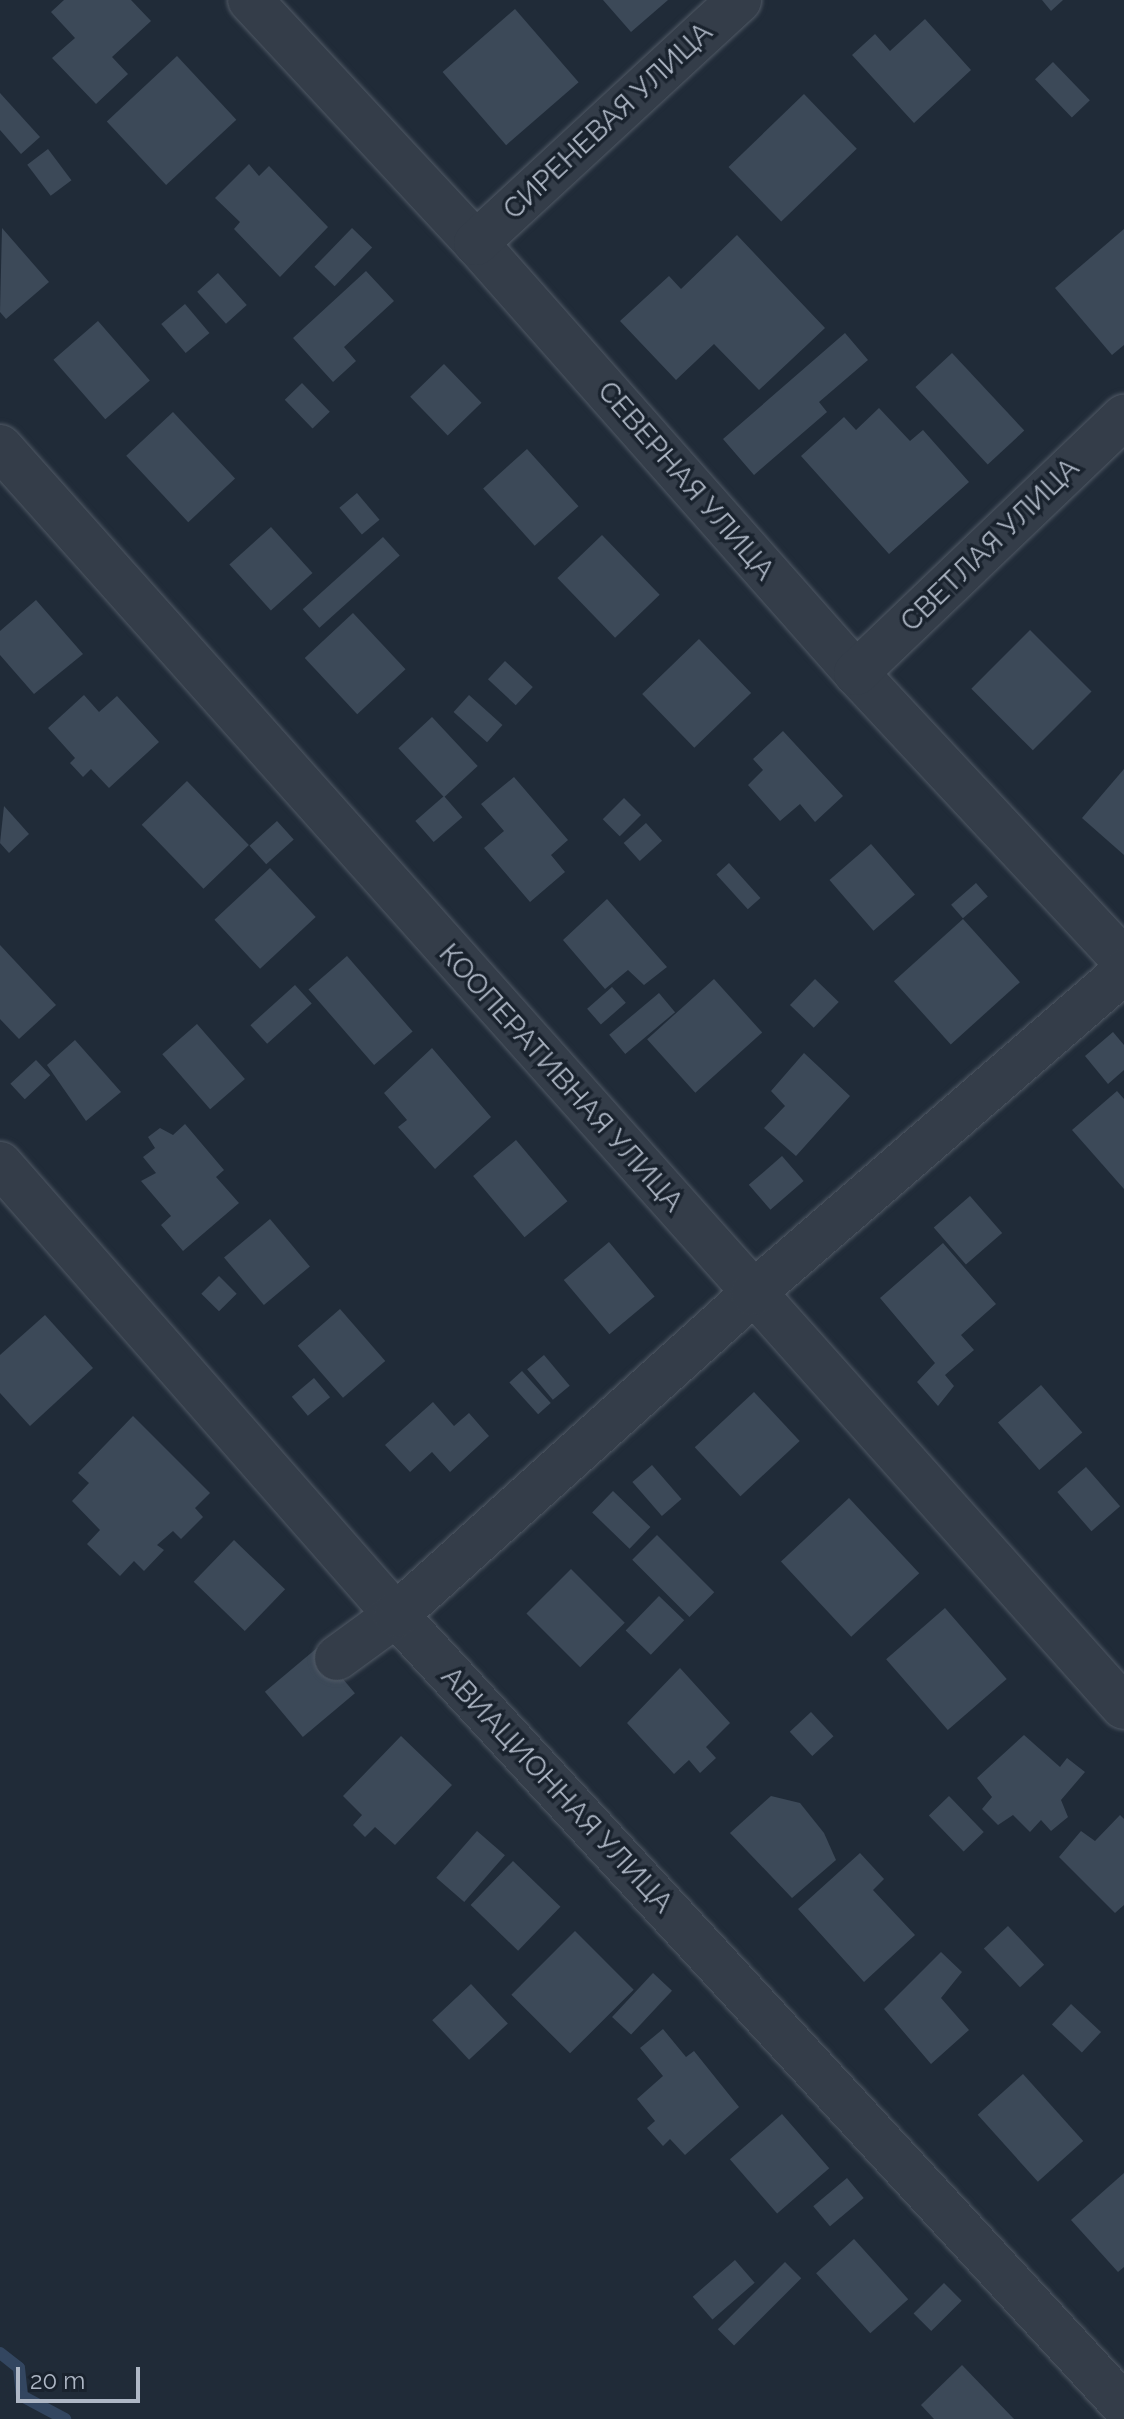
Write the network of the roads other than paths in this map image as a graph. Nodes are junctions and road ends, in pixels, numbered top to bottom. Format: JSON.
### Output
{"nodes":[{"id":1,"x":250,"y":0,"type":"edge"},
{"id":2,"x":739,"y":0,"type":"edge"},
{"id":3,"x":476,"y":243,"type":"junction"},
{"id":4,"x":1124,"y":417,"type":"edge"},
{"id":5,"x":0,"y":447,"type":"edge"},
{"id":6,"x":856,"y":673,"type":"junction"},
{"id":7,"x":1124,"y":960,"type":"edge"},
{"id":8,"x":1124,"y":972,"type":"edge"},
{"id":9,"x":0,"y":1164,"type":"edge"},
{"id":10,"x":753,"y":1293,"type":"junction"},
{"id":11,"x":396,"y":1615,"type":"junction"},
{"id":12,"x":337,"y":1658,"type":"dead end"},
{"id":13,"x":1124,"y":1707,"type":"edge"},
{"id":14,"x":1124,"y":2406,"type":"edge"}],
"edges":[{"from":1,"to":3,"type":"street","name":"СЕВЕРНАЯ УЛИЦА"},
{"from":2,"to":3,"type":"street","name":"СИРЕНЕВАЯ УЛИЦА"},
{"from":3,"to":6,"type":"street","name":"СЕВЕРНАЯ УЛИЦА"},
{"from":4,"to":6,"type":"street","name":"СВЕТЛАЯ УЛИЦА"},
{"from":5,"to":10,"type":"street","name":"КООПЕРАТИВНАЯ УЛИЦА"},
{"from":6,"to":7,"type":"street","name":"СЕВЕРНАЯ УЛИЦА"},
{"from":8,"to":10,"type":"street"},
{"from":9,"to":11,"type":"street","name":"АВИАЦИОННАЯ УЛИЦА"},
{"from":10,"to":11,"type":"street"},
{"from":10,"to":13,"type":"street","name":"КООПЕРАТИВНАЯ УЛИЦА"},
{"from":11,"to":12,"type":"street"},
{"from":11,"to":14,"type":"street","name":"АВИАЦИОННАЯ УЛИЦА"}]}
